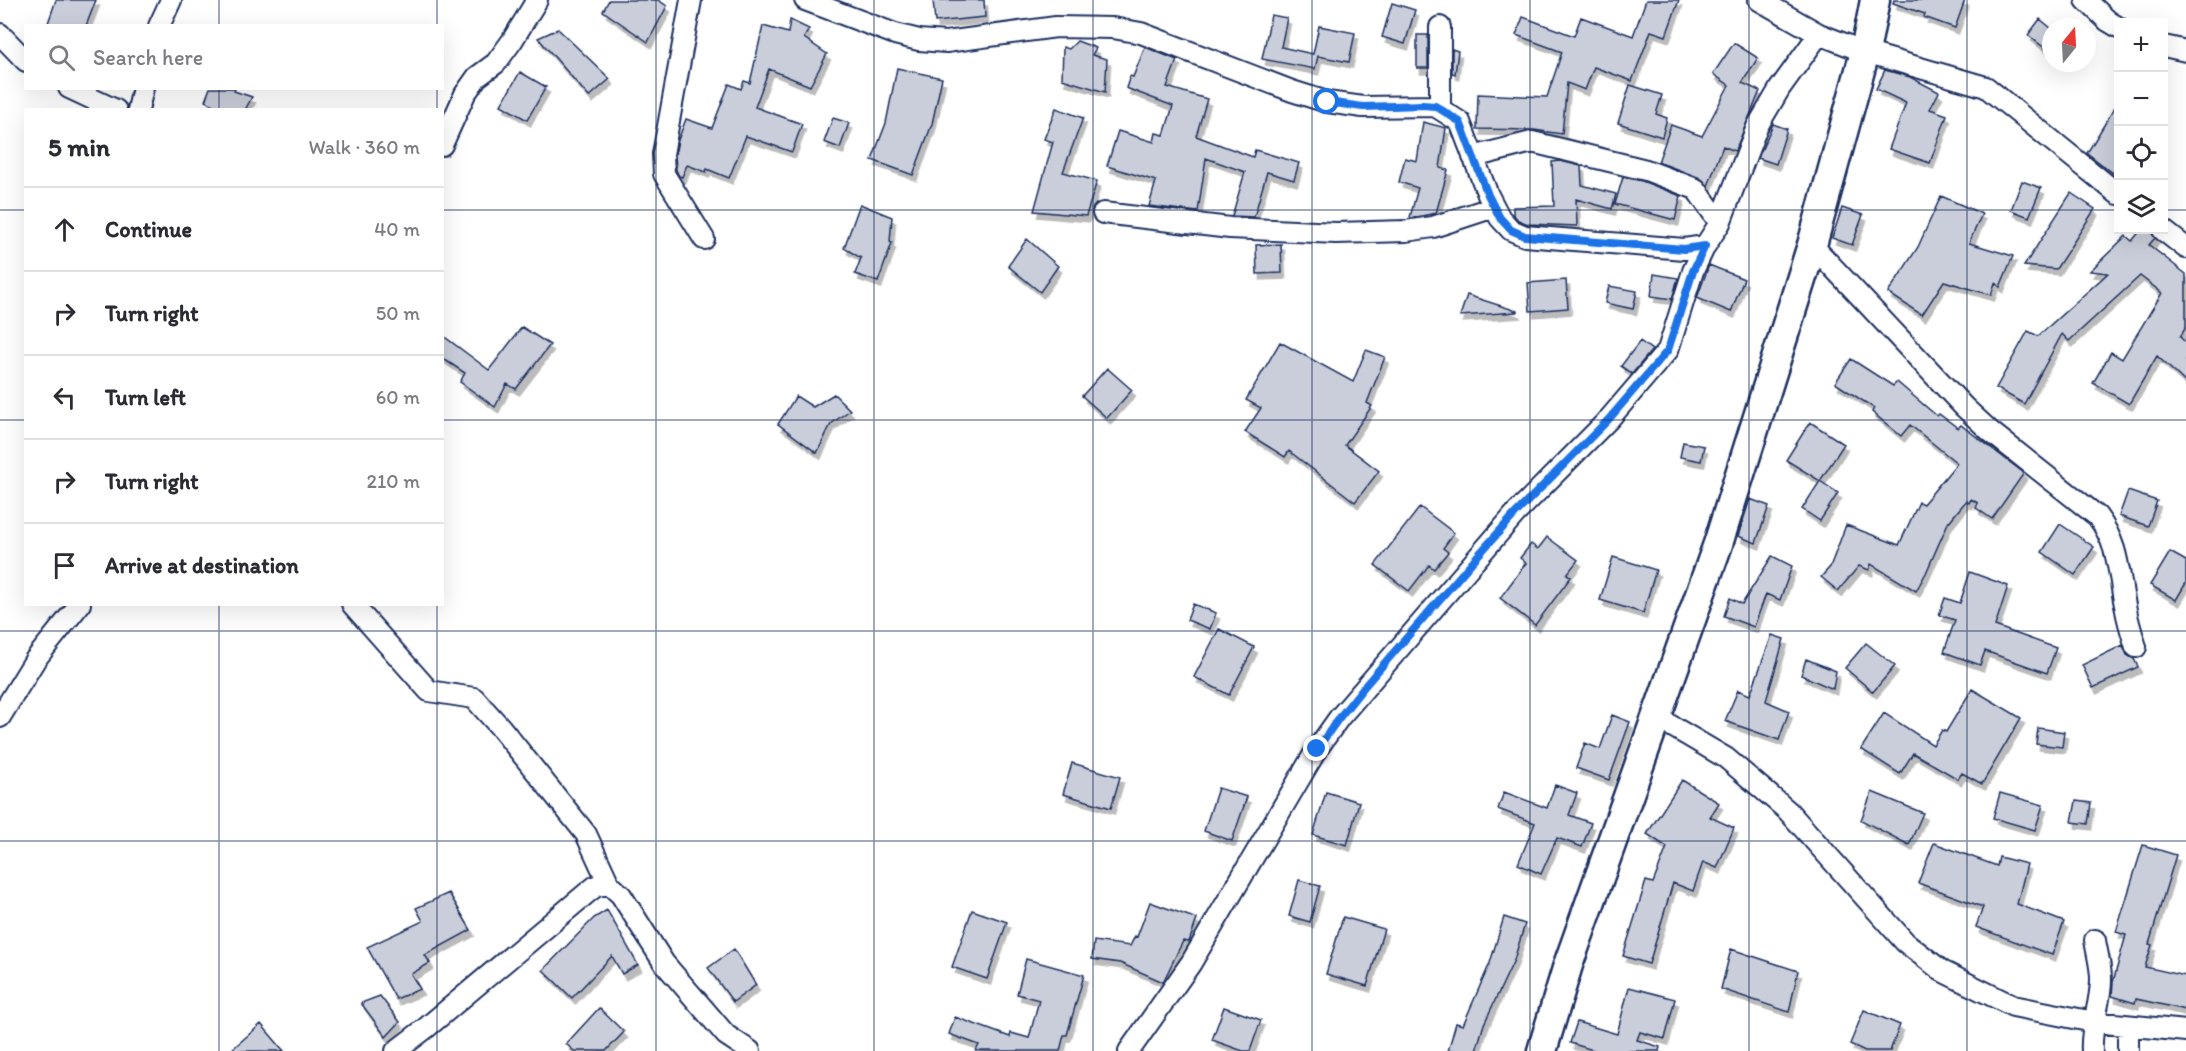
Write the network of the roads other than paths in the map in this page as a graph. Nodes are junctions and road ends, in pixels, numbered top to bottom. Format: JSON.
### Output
{"nodes":[{"id":1,"x":171,"y":0,"type":"edge"},
{"id":2,"x":537,"y":0,"type":"edge"},
{"id":3,"x":690,"y":0,"type":"edge"},
{"id":4,"x":805,"y":0,"type":"edge"},
{"id":5,"x":1758,"y":0,"type":"edge"},
{"id":6,"x":1875,"y":0,"type":"edge"},
{"id":7,"x":2086,"y":0,"type":"edge"},
{"id":8,"x":160,"y":24,"type":"edge"},
{"id":9,"x":2114,"y":25,"type":"edge"},
{"id":10,"x":1440,"y":27,"type":"dead end"},
{"id":11,"x":0,"y":34,"type":"edge"},
{"id":12,"x":1820,"y":34,"type":"junction"},
{"id":13,"x":2168,"y":47,"type":"edge"},
{"id":14,"x":2186,"y":51,"type":"edge"},
{"id":15,"x":1865,"y":52,"type":"junction"},
{"id":16,"x":24,"y":59,"type":"edge"},
{"id":17,"x":73,"y":90,"type":"edge"},
{"id":18,"x":143,"y":90,"type":"edge"},
{"id":19,"x":112,"y":108,"type":"edge"},
{"id":20,"x":138,"y":108,"type":"edge"},
{"id":21,"x":1440,"y":109,"type":"junction"},
{"id":22,"x":444,"y":141,"type":"edge"},
{"id":23,"x":1473,"y":157,"type":"junction"},
{"id":24,"x":2114,"y":191,"type":"edge"},
{"id":25,"x":1494,"y":207,"type":"junction"},
{"id":26,"x":1103,"y":213,"type":"dead end"},
{"id":27,"x":1720,"y":223,"type":"junction"},
{"id":28,"x":2168,"y":234,"type":"edge"},
{"id":29,"x":704,"y":239,"type":"dead end"},
{"id":30,"x":1812,"y":245,"type":"junction"},
{"id":31,"x":1705,"y":246,"type":"junction"},
{"id":32,"x":2186,"y":248,"type":"edge"},
{"id":33,"x":78,"y":606,"type":"edge"},
{"id":34,"x":354,"y":606,"type":"edge"},
{"id":35,"x":2136,"y":647,"type":"dead end"},
{"id":36,"x":0,"y":717,"type":"edge"},
{"id":37,"x":1658,"y":718,"type":"junction"},
{"id":38,"x":609,"y":884,"type":"junction"},
{"id":39,"x":2095,"y":940,"type":"dead end"},
{"id":40,"x":2094,"y":1022,"type":"junction"},
{"id":41,"x":2128,"y":1026,"type":"junction"},
{"id":42,"x":2186,"y":1031,"type":"edge"},
{"id":43,"x":396,"y":1051,"type":"edge"},
{"id":44,"x":750,"y":1051,"type":"edge"},
{"id":45,"x":1129,"y":1051,"type":"edge"},
{"id":46,"x":1542,"y":1051,"type":"edge"},
{"id":47,"x":2092,"y":1051,"type":"edge"},
{"id":48,"x":2128,"y":1051,"type":"edge"}],
"edges":[{"from":1,"to":8,"type":"street"},
{"from":2,"to":22,"type":"street"},
{"from":3,"to":29,"type":"street"},
{"from":4,"to":21,"type":"street"},
{"from":5,"to":12,"type":"street"},
{"from":6,"to":15,"type":"street"},
{"from":7,"to":9,"type":"street"},
{"from":10,"to":21,"type":"street"},
{"from":11,"to":16,"type":"street"},
{"from":12,"to":15,"type":"street"},
{"from":12,"to":27,"type":"street"},
{"from":13,"to":14,"type":"street"},
{"from":15,"to":24,"type":"street"},
{"from":15,"to":30,"type":"street"},
{"from":17,"to":19,"type":"street"},
{"from":18,"to":20,"type":"street"},
{"from":21,"to":23,"type":"street"},
{"from":23,"to":25,"type":"street"},
{"from":23,"to":27,"type":"street"},
{"from":25,"to":26,"type":"street"},
{"from":25,"to":31,"type":"street"},
{"from":27,"to":31,"type":"street"},
{"from":28,"to":32,"type":"street"},
{"from":30,"to":35,"type":"street"},
{"from":30,"to":37,"type":"street"},
{"from":31,"to":45,"type":"street"},
{"from":33,"to":36,"type":"street"},
{"from":34,"to":38,"type":"street"},
{"from":37,"to":40,"type":"street"},
{"from":37,"to":46,"type":"street"},
{"from":38,"to":43,"type":"street"},
{"from":38,"to":44,"type":"street"},
{"from":39,"to":40,"type":"street"},
{"from":40,"to":41,"type":"street"},
{"from":40,"to":47,"type":"street"},
{"from":41,"to":42,"type":"street"},
{"from":41,"to":48,"type":"street"}]}
